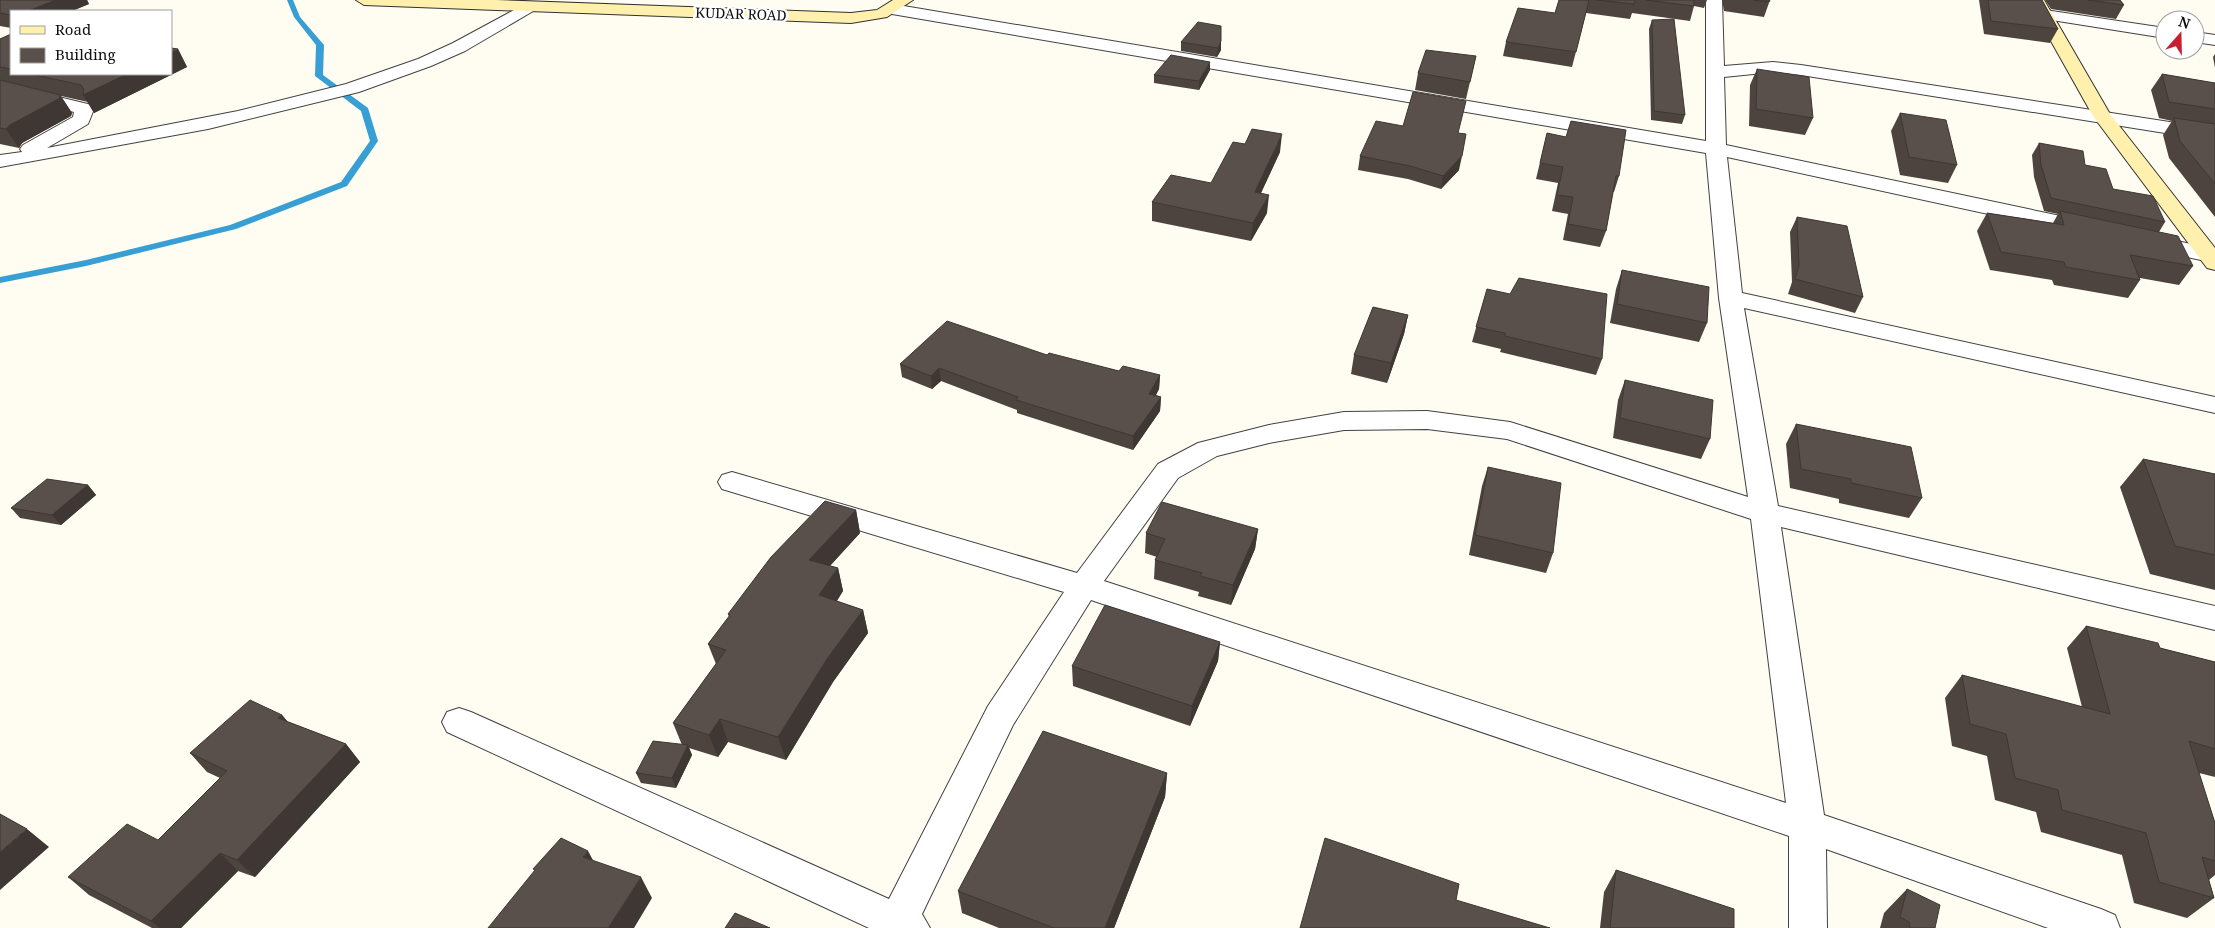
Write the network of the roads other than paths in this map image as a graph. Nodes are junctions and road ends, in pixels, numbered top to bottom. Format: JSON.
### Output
{"nodes":[{"id":1,"x":364,"y":0,"type":"edge"},
{"id":2,"x":484,"y":0,"type":"edge"},
{"id":3,"x":1714,"y":0,"type":"edge"},
{"id":4,"x":462,"y":4,"type":"junction"},
{"id":5,"x":898,"y":4,"type":"edge"},
{"id":6,"x":529,"y":7,"type":"junction"},
{"id":7,"x":2041,"y":8,"type":"edge"},
{"id":8,"x":2155,"y":31,"type":"edge"},
{"id":9,"x":1714,"y":72,"type":"junction"},
{"id":10,"x":0,"y":88,"type":"edge"},
{"id":11,"x":2102,"y":116,"type":"junction"},
{"id":12,"x":2215,"y":135,"type":"edge"},
{"id":13,"x":1716,"y":149,"type":"junction"},
{"id":14,"x":5,"y":160,"type":"edge"},
{"id":15,"x":2104,"y":232,"type":"edge"},
{"id":16,"x":2133,"y":238,"type":"edge"},
{"id":17,"x":2213,"y":258,"type":"edge"},
{"id":18,"x":1731,"y":298,"type":"junction"},
{"id":19,"x":2215,"y":405,"type":"edge"},
{"id":20,"x":732,"y":482,"type":"dead end"},
{"id":21,"x":1765,"y":513,"type":"junction"},
{"id":22,"x":1084,"y":586,"type":"junction"},
{"id":23,"x":2215,"y":618,"type":"edge"},
{"id":24,"x":459,"y":722,"type":"dead end"},
{"id":25,"x":1807,"y":826,"type":"junction"},
{"id":26,"x":901,"y":926,"type":"edge"},
{"id":27,"x":1808,"y":928,"type":"edge"},
{"id":28,"x":2101,"y":928,"type":"edge"}],
"edges":[{"from":1,"to":4,"type":"street","name":"KUDAR ROAD"},
{"from":2,"to":4,"type":"street"},
{"from":3,"to":9,"type":"street"},
{"from":4,"to":6,"type":"street","name":"KUDAR ROAD"},
{"from":5,"to":6,"type":"street","name":"KUDAR ROAD"},
{"from":5,"to":13,"type":"street"},
{"from":6,"to":14,"type":"street"},
{"from":7,"to":8,"type":"street"},
{"from":7,"to":11,"type":"street"},
{"from":9,"to":11,"type":"street"},
{"from":9,"to":13,"type":"street"},
{"from":10,"to":14,"type":"street"},
{"from":11,"to":12,"type":"street"},
{"from":11,"to":17,"type":"street"},
{"from":13,"to":15,"type":"street"},
{"from":13,"to":18,"type":"street"},
{"from":16,"to":17,"type":"street"},
{"from":18,"to":19,"type":"street"},
{"from":18,"to":21,"type":"street"},
{"from":20,"to":22,"type":"street"},
{"from":21,"to":22,"type":"street"},
{"from":21,"to":23,"type":"street"},
{"from":21,"to":25,"type":"street"},
{"from":22,"to":25,"type":"street"},
{"from":22,"to":26,"type":"street"},
{"from":24,"to":26,"type":"street"},
{"from":25,"to":27,"type":"street"},
{"from":25,"to":28,"type":"street"}]}
